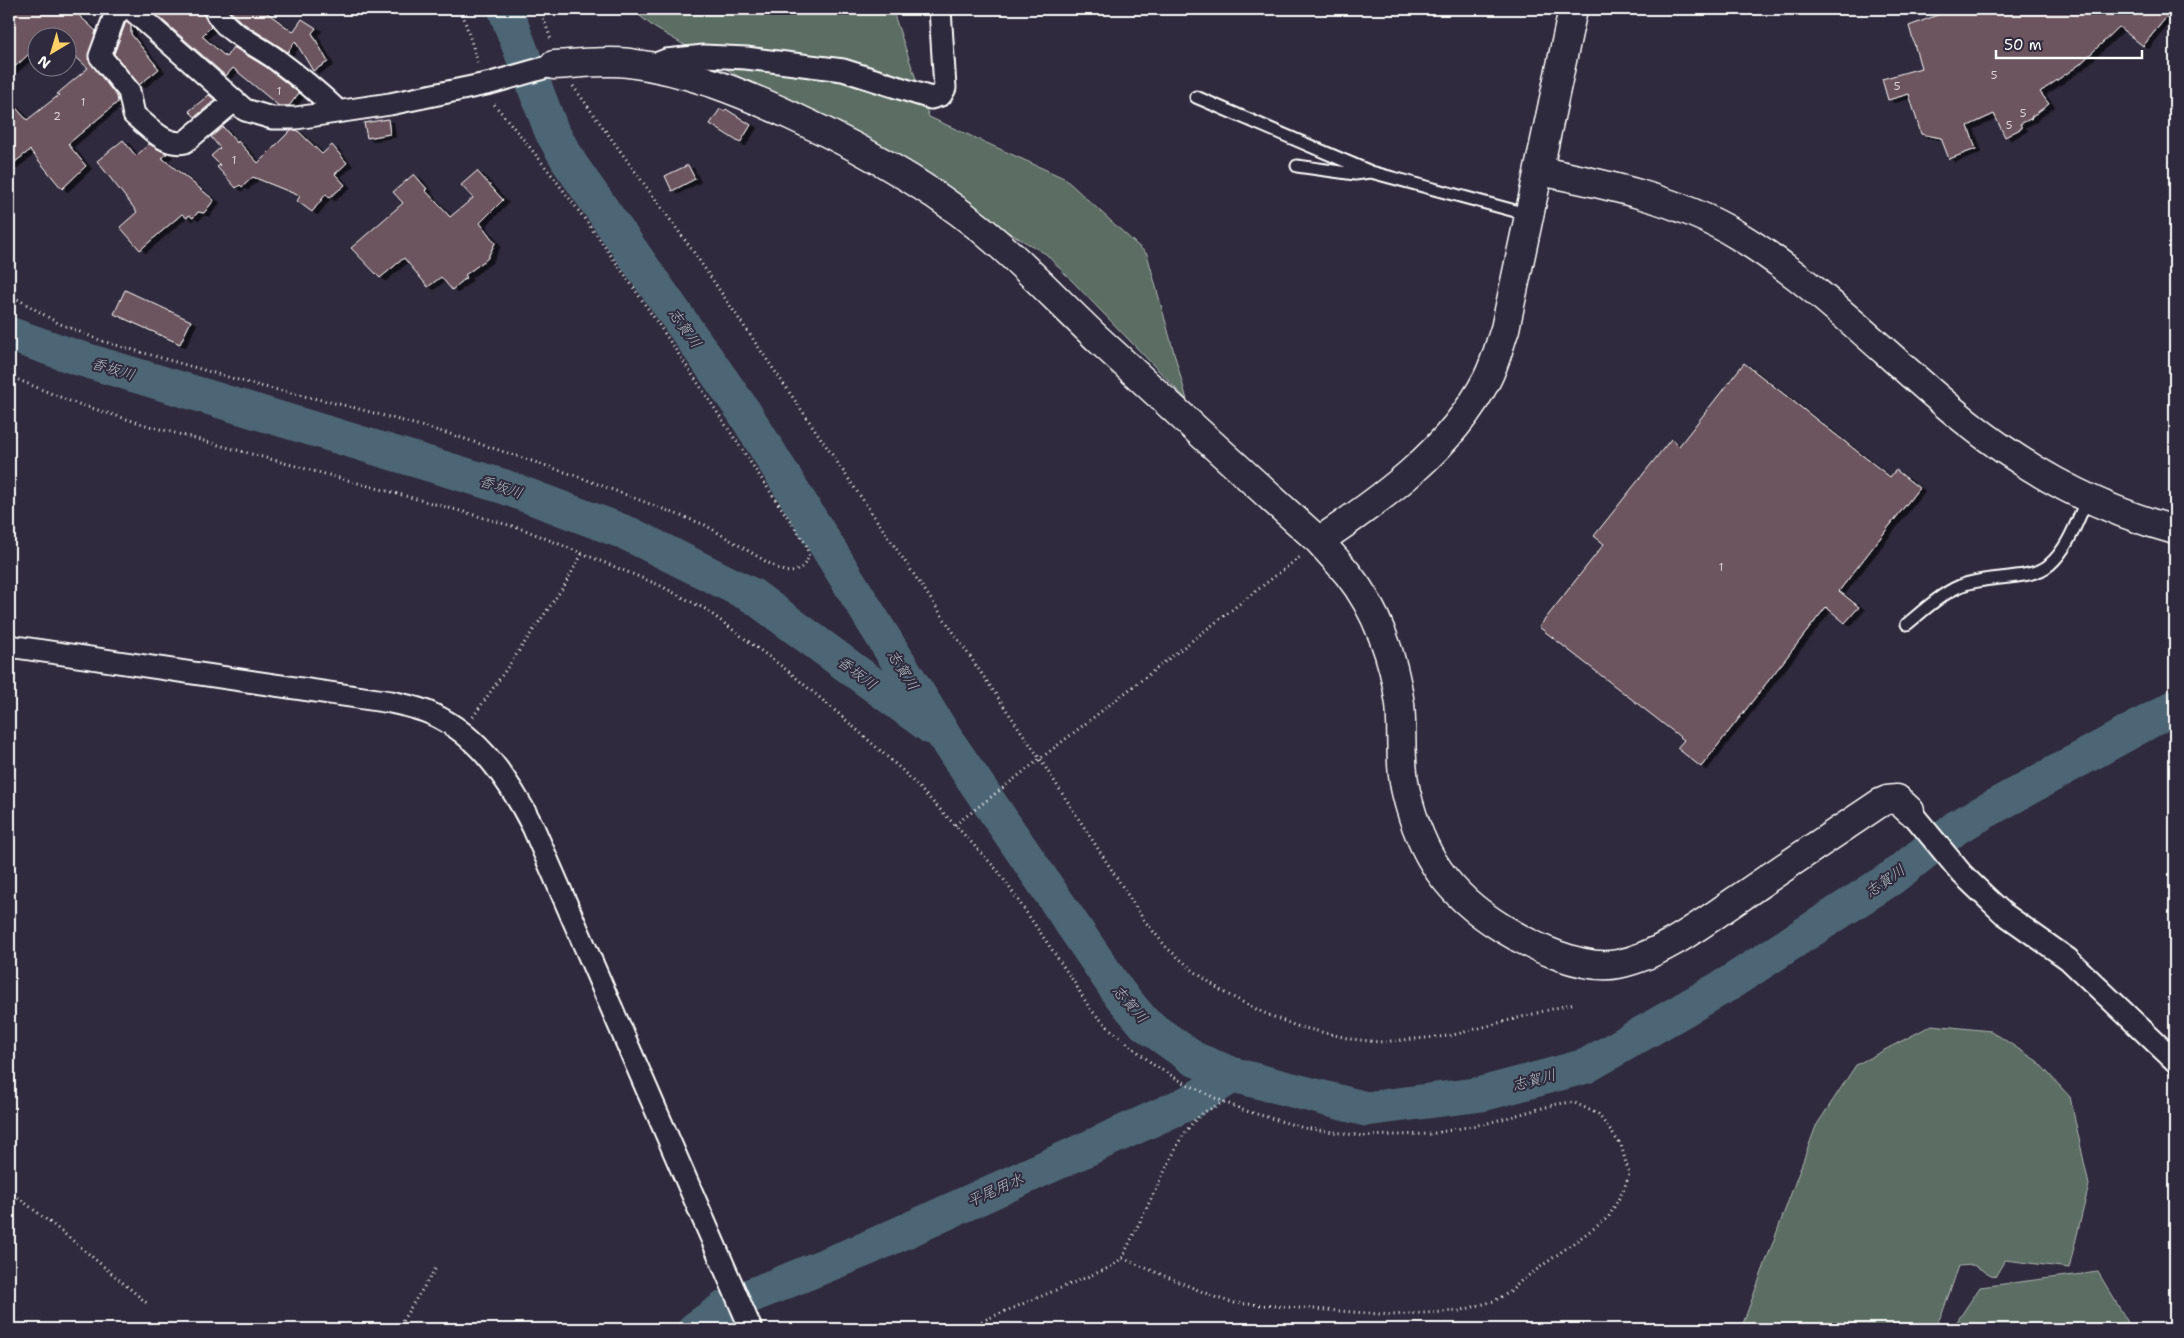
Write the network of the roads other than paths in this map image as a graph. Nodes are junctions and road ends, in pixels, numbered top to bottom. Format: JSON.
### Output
{"nodes":[{"id":1,"x":122,"y":9,"type":"edge"},
{"id":2,"x":131,"y":9,"type":"edge"},
{"id":3,"x":214,"y":9,"type":"edge"},
{"id":4,"x":940,"y":9,"type":"edge"},
{"id":5,"x":1573,"y":9,"type":"edge"},
{"id":6,"x":558,"y":65,"type":"joint"},
{"id":7,"x":650,"y":66,"type":"junction"},
{"id":8,"x":1196,"y":97,"type":"dead end"},
{"id":9,"x":234,"y":101,"type":"junction"},
{"id":10,"x":338,"y":111,"type":"junction"},
{"id":11,"x":1297,"y":166,"type":"dead end"},
{"id":12,"x":1540,"y":171,"type":"junction"},
{"id":13,"x":1371,"y":172,"type":"junction"},
{"id":14,"x":1530,"y":215,"type":"junction"},
{"id":15,"x":2087,"y":499,"type":"junction"},
{"id":16,"x":2175,"y":530,"type":"edge"},
{"id":17,"x":1319,"y":541,"type":"junction"},
{"id":18,"x":1908,"y":624,"type":"dead end"},
{"id":19,"x":9,"y":646,"type":"edge"},
{"id":20,"x":1910,"y":810,"type":"joint"},
{"id":21,"x":2175,"y":1060,"type":"edge"},
{"id":22,"x":751,"y":1329,"type":"edge"}],
"edges":[{"from":1,"to":9,"type":"street"},
{"from":2,"to":9,"type":"street"},
{"from":3,"to":10,"type":"street"},
{"from":4,"to":7,"type":"street"},
{"from":5,"to":12,"type":"street"},
{"from":6,"to":7,"type":"street"},
{"from":6,"to":10,"type":"street"},
{"from":7,"to":17,"type":"street"},
{"from":8,"to":13,"type":"lane"},
{"from":9,"to":10,"type":"street"},
{"from":11,"to":13,"type":"lane"},
{"from":12,"to":14,"type":"street"},
{"from":12,"to":15,"type":"street"},
{"from":13,"to":14,"type":"lane"},
{"from":14,"to":17,"type":"street"},
{"from":15,"to":16,"type":"street"},
{"from":15,"to":18,"type":"lane"},
{"from":17,"to":20,"type":"street"},
{"from":19,"to":22,"type":"street"},
{"from":20,"to":21,"type":"street"}]}
